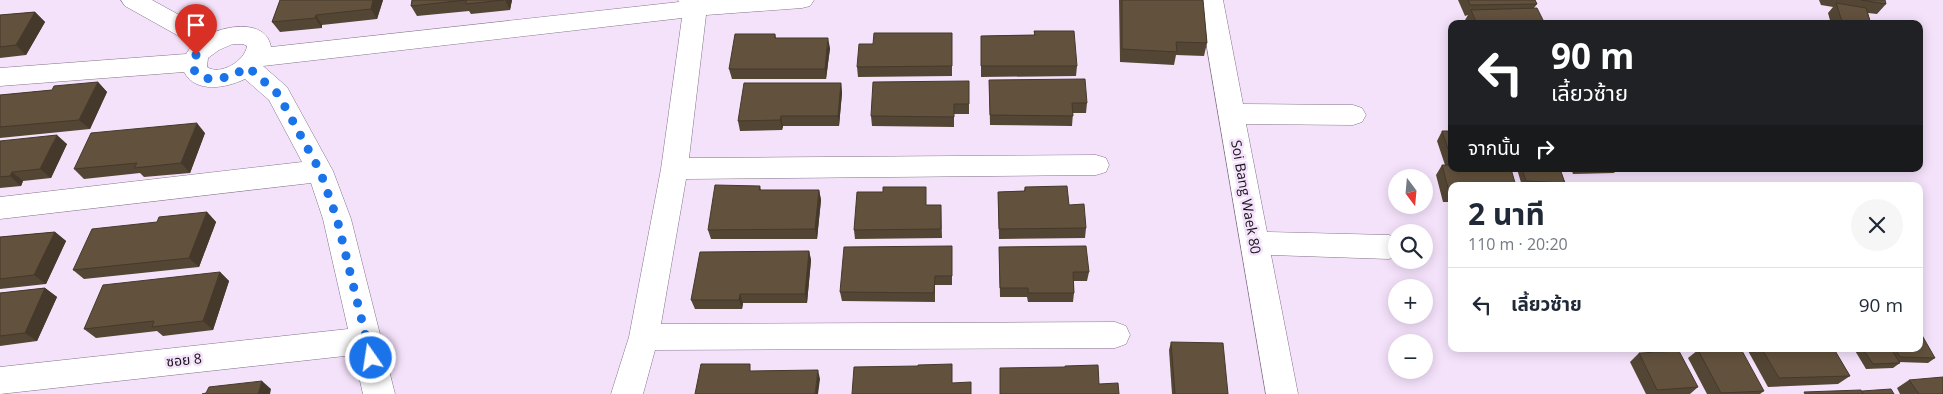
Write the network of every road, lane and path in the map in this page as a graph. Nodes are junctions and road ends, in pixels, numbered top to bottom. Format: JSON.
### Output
{"nodes":[{"id":1,"x":132,"y":0,"type":"edge"},
{"id":2,"x":802,"y":0,"type":"edge"},
{"id":3,"x":1211,"y":0,"type":"edge"},
{"id":4,"x":693,"y":4,"type":"edge"},
{"id":5,"x":210,"y":43,"type":"junction"},
{"id":6,"x":193,"y":62,"type":"junction"},
{"id":7,"x":252,"y":62,"type":"junction"},
{"id":8,"x":0,"y":77,"type":"edge"},
{"id":9,"x":1232,"y":114,"type":"junction"},
{"id":10,"x":1353,"y":115,"type":"dead end"},
{"id":11,"x":1096,"y":164,"type":"dead end"},
{"id":12,"x":674,"y":169,"type":"junction"},
{"id":13,"x":320,"y":171,"type":"junction"},
{"id":14,"x":0,"y":208,"type":"edge"},
{"id":15,"x":1255,"y":243,"type":"junction"},
{"id":16,"x":1388,"y":248,"type":"edge"},
{"id":17,"x":1115,"y":335,"type":"dead end"},
{"id":18,"x":644,"y":337,"type":"junction"},
{"id":19,"x":367,"y":340,"type":"junction"},
{"id":20,"x":0,"y":381,"type":"edge"},
{"id":21,"x":379,"y":394,"type":"edge"},
{"id":22,"x":627,"y":394,"type":"edge"},
{"id":23,"x":1282,"y":394,"type":"edge"}],
"edges":[{"from":1,"to":5,"type":"street"},
{"from":2,"to":4,"type":"street"},
{"from":3,"to":9,"type":"street","name":"Soi Bang Waek 80"},
{"from":4,"to":7,"type":"street"},
{"from":4,"to":12,"type":"street"},
{"from":5,"to":6,"type":"street"},
{"from":5,"to":7,"type":"street"},
{"from":6,"to":7,"type":"street"},
{"from":6,"to":8,"type":"street"},
{"from":7,"to":13,"type":"street"},
{"from":9,"to":10,"type":"street"},
{"from":9,"to":15,"type":"street","name":"Soi Bang Waek 80"},
{"from":11,"to":12,"type":"street"},
{"from":12,"to":18,"type":"street"},
{"from":13,"to":14,"type":"street"},
{"from":13,"to":19,"type":"street"},
{"from":15,"to":16,"type":"street"},
{"from":15,"to":23,"type":"street","name":"Soi Bang Waek 80"},
{"from":17,"to":18,"type":"street"},
{"from":18,"to":22,"type":"street"},
{"from":19,"to":20,"type":"street","name":"ซอย 8"},
{"from":19,"to":21,"type":"street"}]}
